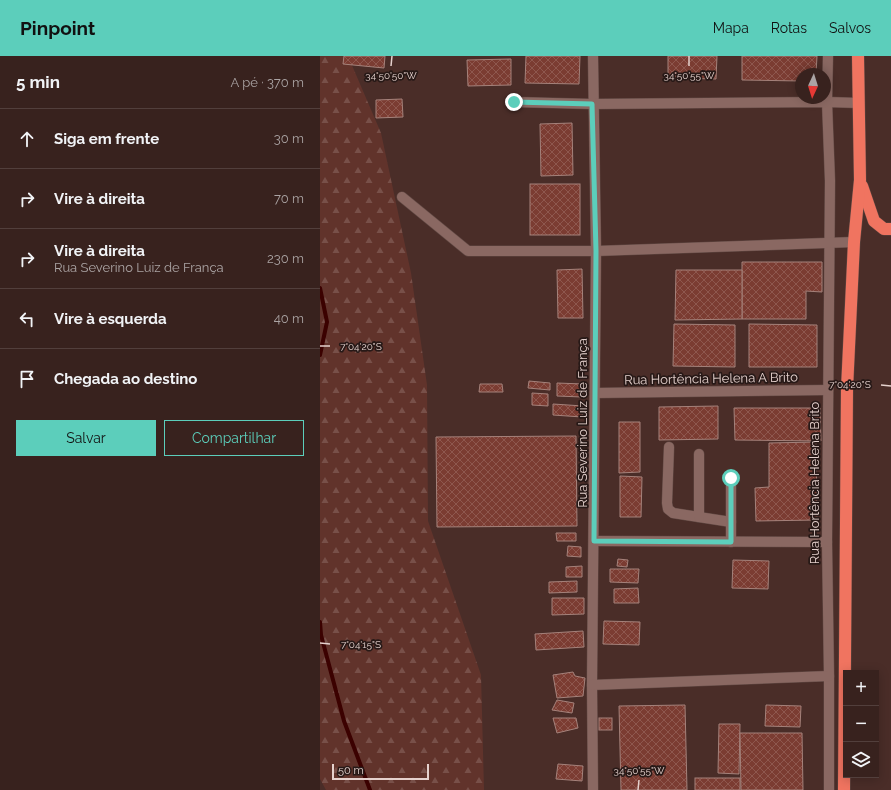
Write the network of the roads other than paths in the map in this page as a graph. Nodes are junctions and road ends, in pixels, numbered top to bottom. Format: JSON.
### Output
{"nodes":[{"id":1,"x":593,"y":56,"type":"edge"},
{"id":2,"x":828,"y":56,"type":"edge"},
{"id":3,"x":858,"y":56,"type":"edge"},
{"id":4,"x":828,"y":68,"type":"edge"},
{"id":5,"x":514,"y":102,"type":"dead end"},
{"id":6,"x":795,"y":102,"type":"edge"},
{"id":7,"x":831,"y":102,"type":"edge"},
{"id":8,"x":859,"y":103,"type":"junction"},
{"id":9,"x":592,"y":104,"type":"junction"},
{"id":10,"x":827,"y":104,"type":"edge"},
{"id":11,"x":860,"y":180,"type":"junction"},
{"id":12,"x":402,"y":197,"type":"dead end"},
{"id":13,"x":891,"y":229,"type":"edge"},
{"id":14,"x":829,"y":242,"type":"junction"},
{"id":15,"x":854,"y":242,"type":"junction"},
{"id":16,"x":596,"y":251,"type":"junction"},
{"id":17,"x":828,"y":390,"type":"junction"},
{"id":18,"x":595,"y":392,"type":"junction"},
{"id":19,"x":669,"y":447,"type":"dead end"},
{"id":20,"x":699,"y":454,"type":"dead end"},
{"id":21,"x":731,"y":478,"type":"dead end"},
{"id":22,"x":699,"y":517,"type":"junction"},
{"id":23,"x":731,"y":522,"type":"junction"},
{"id":24,"x":594,"y":541,"type":"junction"},
{"id":25,"x":731,"y":542,"type":"junction"},
{"id":26,"x":827,"y":542,"type":"junction"},
{"id":27,"x":829,"y":676,"type":"junction"},
{"id":28,"x":592,"y":684,"type":"junction"},
{"id":29,"x":593,"y":790,"type":"edge"},
{"id":30,"x":829,"y":790,"type":"edge"},
{"id":31,"x":844,"y":790,"type":"edge"}],
"edges":[{"from":1,"to":9,"type":"street","name":"Rua Severino Luiz de França"},
{"from":2,"to":4,"type":"street","name":"Rua Hortência Helena Brito"},
{"from":3,"to":8,"type":"highway"},
{"from":5,"to":9,"type":"street"},
{"from":6,"to":9,"type":"street"},
{"from":7,"to":8,"type":"street"},
{"from":8,"to":11,"type":"highway"},
{"from":9,"to":16,"type":"street","name":"Rua Severino Luiz de França"},
{"from":10,"to":14,"type":"street","name":"Rua Hortência Helena Brito"},
{"from":11,"to":13,"type":"highway"},
{"from":11,"to":15,"type":"highway"},
{"from":12,"to":16,"type":"street"},
{"from":14,"to":15,"type":"street"},
{"from":14,"to":16,"type":"street"},
{"from":14,"to":17,"type":"street","name":"Rua Hortência Helena Brito"},
{"from":15,"to":31,"type":"highway"},
{"from":16,"to":18,"type":"street","name":"Rua Severino Luiz de França"},
{"from":17,"to":18,"type":"street","name":"Rua Hortência Helena A Brito"},
{"from":17,"to":26,"type":"street","name":"Rua Hortência Helena Brito"},
{"from":18,"to":24,"type":"street","name":"Rua Severino Luiz de França"},
{"from":19,"to":22,"type":"street"},
{"from":20,"to":22,"type":"street"},
{"from":21,"to":23,"type":"street"},
{"from":22,"to":23,"type":"street"},
{"from":23,"to":25,"type":"street"},
{"from":24,"to":25,"type":"street"},
{"from":24,"to":28,"type":"street","name":"Rua Severino Luiz de França"},
{"from":25,"to":26,"type":"street"},
{"from":26,"to":27,"type":"street","name":"Rua Hortência Helena Brito"},
{"from":27,"to":28,"type":"street"},
{"from":27,"to":30,"type":"street","name":"Rua Hortência Helena Brito"},
{"from":28,"to":29,"type":"street","name":"Rua Severino Luiz de França"}]}
